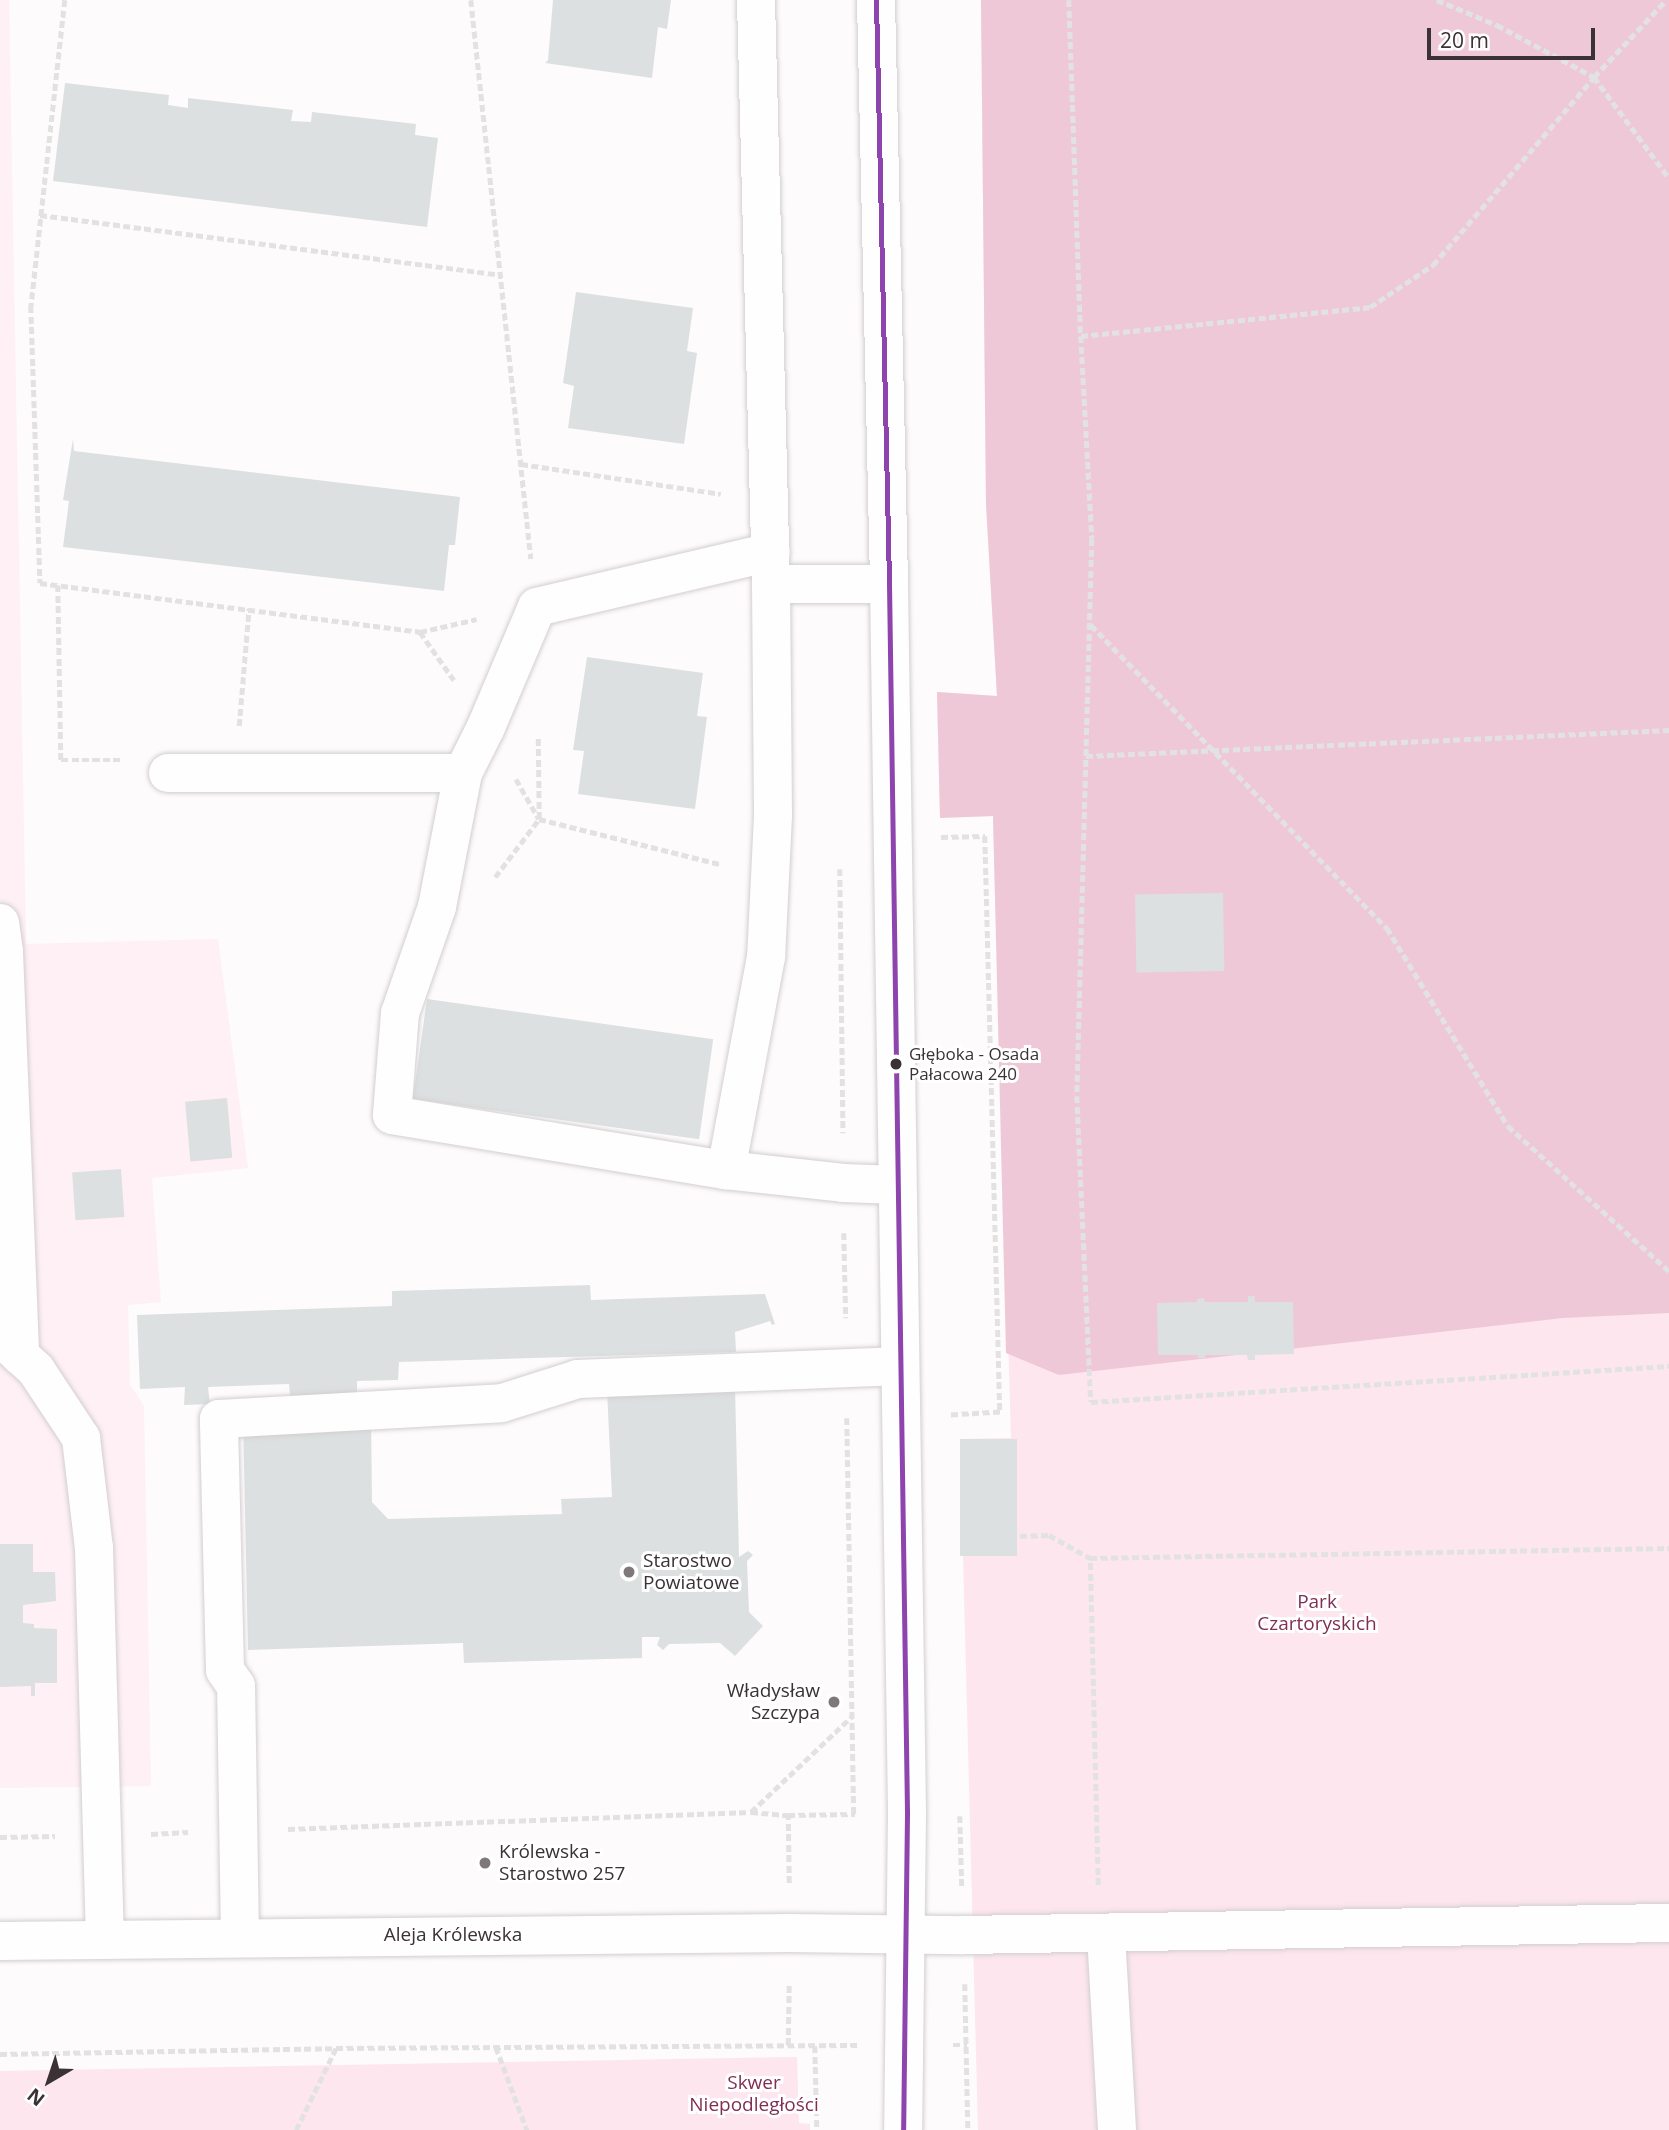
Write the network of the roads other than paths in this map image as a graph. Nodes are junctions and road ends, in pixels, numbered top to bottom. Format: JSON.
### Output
{"nodes":[{"id":1,"x":756,"y":0,"type":"edge"},
{"id":2,"x":876,"y":0,"type":"edge"},
{"id":3,"x":771,"y":568,"type":"junction"},
{"id":4,"x":889,"y":584,"type":"junction"},
{"id":5,"x":168,"y":773,"type":"road end"},
{"id":6,"x":463,"y":773,"type":"junction"},
{"id":7,"x":0,"y":923,"type":"edge"},
{"id":8,"x":726,"y":1170,"type":"junction"},
{"id":9,"x":897,"y":1185,"type":"junction"},
{"id":10,"x":10,"y":1347,"type":"edge"},
{"id":11,"x":900,"y":1366,"type":"junction"},
{"id":12,"x":1669,"y":1923,"type":"edge"},
{"id":13,"x":905,"y":1933,"type":"junction"},
{"id":14,"x":1102,"y":1933,"type":"junction"},
{"id":15,"x":240,"y":1937,"type":"junction"},
{"id":16,"x":105,"y":1940,"type":"junction"},
{"id":17,"x":0,"y":1941,"type":"edge"},
{"id":18,"x":903,"y":2130,"type":"edge"},
{"id":19,"x":1117,"y":2130,"type":"edge"}],
"edges":[{"from":1,"to":3,"type":"main road"},
{"from":2,"to":4,"type":"main road"},
{"from":3,"to":4,"type":"main road"},
{"from":3,"to":6,"type":"main road"},
{"from":3,"to":8,"type":"main road"},
{"from":4,"to":9,"type":"main road"},
{"from":5,"to":6,"type":"main road"},
{"from":6,"to":8,"type":"main road"},
{"from":7,"to":10,"type":"main road"},
{"from":8,"to":9,"type":"main road"},
{"from":9,"to":11,"type":"main road"},
{"from":10,"to":16,"type":"main road"},
{"from":11,"to":13,"type":"main road"},
{"from":11,"to":15,"type":"main road"},
{"from":12,"to":14,"type":"main road","name":"Aleja Królewska"},
{"from":13,"to":14,"type":"main road","name":"Aleja Królewska"},
{"from":13,"to":15,"type":"main road","name":"Aleja Królewska"},
{"from":13,"to":18,"type":"main road"},
{"from":14,"to":19,"type":"main road"},
{"from":15,"to":16,"type":"main road","name":"Aleja Królewska"},
{"from":16,"to":17,"type":"main road","name":"Aleja Królewska"}]}
